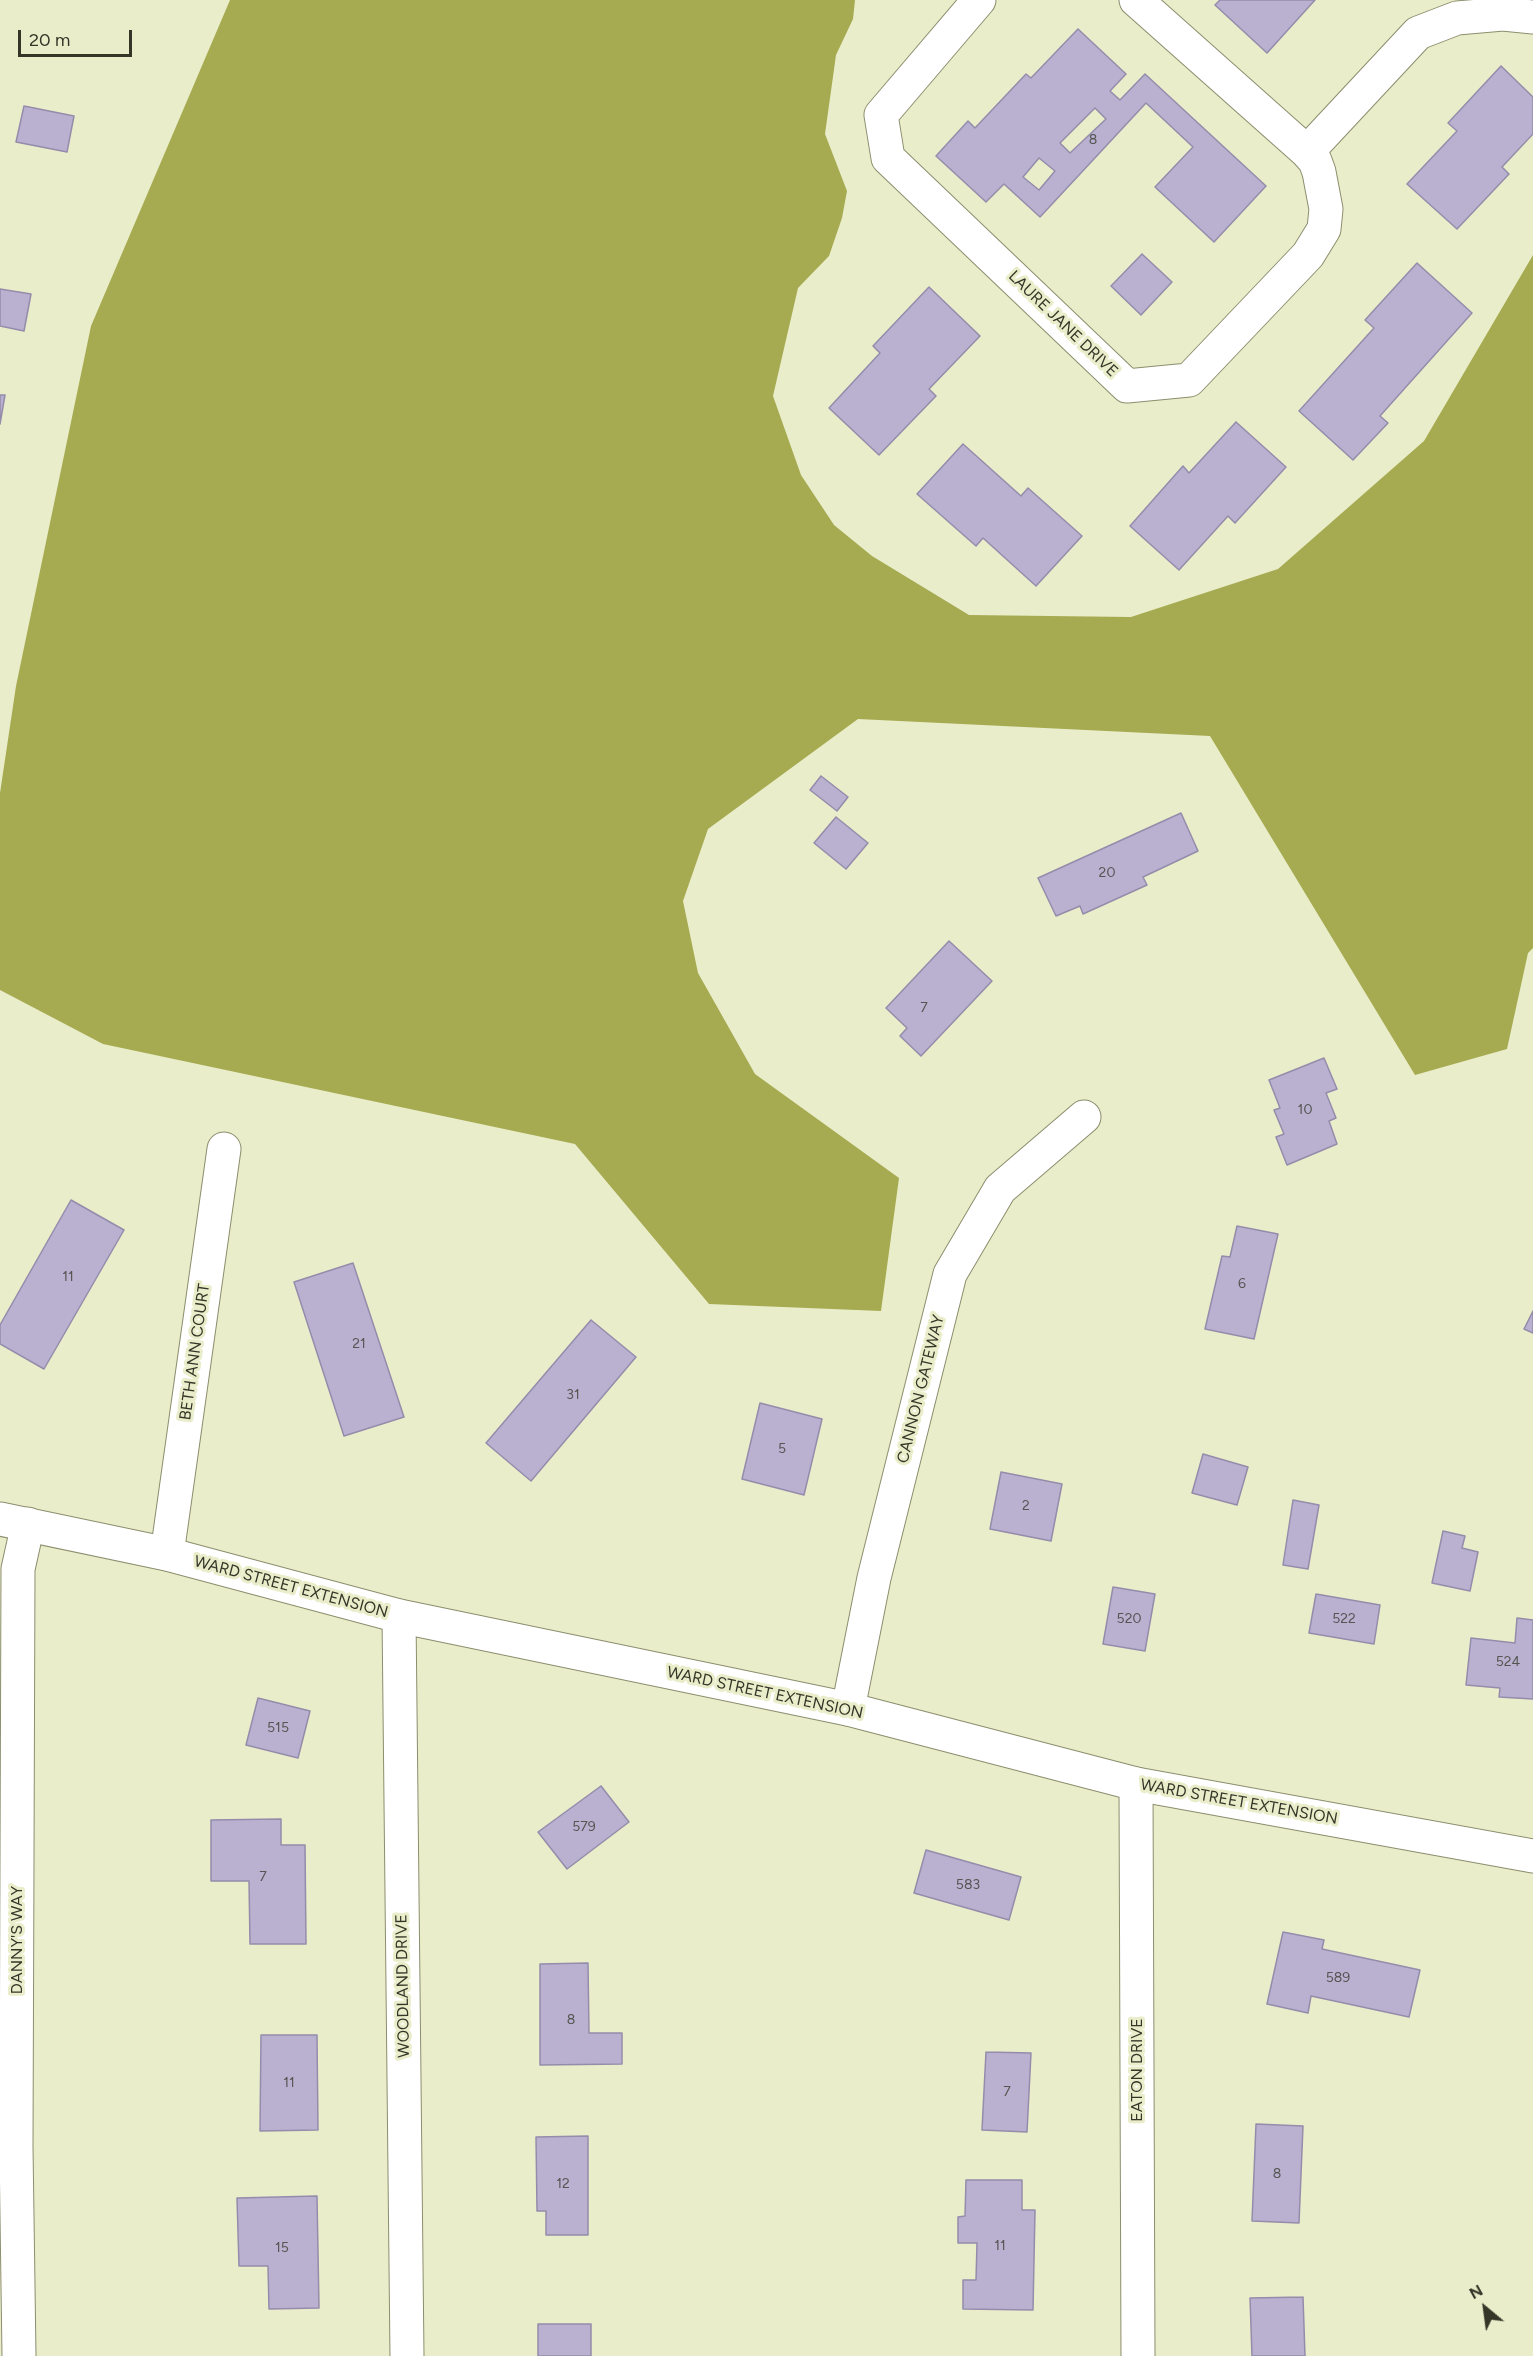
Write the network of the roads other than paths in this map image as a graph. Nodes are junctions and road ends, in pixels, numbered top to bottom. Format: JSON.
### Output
{"nodes":[{"id":1,"x":979,"y":0,"type":"edge"},
{"id":2,"x":1136,"y":0,"type":"edge"},
{"id":3,"x":1533,"y":17,"type":"edge"},
{"id":4,"x":1307,"y":152,"type":"junction"},
{"id":5,"x":1084,"y":1117,"type":"dead end"},
{"id":6,"x":224,"y":1149,"type":"dead end"},
{"id":7,"x":14,"y":1522,"type":"edge"},
{"id":8,"x":166,"y":1554,"type":"junction"},
{"id":9,"x":399,"y":1616,"type":"junction"},
{"id":10,"x":848,"y":1709,"type":"junction"},
{"id":11,"x":1136,"y":1784,"type":"junction"},
{"id":12,"x":1533,"y":1856,"type":"edge"},
{"id":13,"x":19,"y":2356,"type":"edge"},
{"id":14,"x":407,"y":2356,"type":"edge"},
{"id":15,"x":1138,"y":2356,"type":"edge"}],
"edges":[{"from":1,"to":4,"type":"street","name":"LAURE JANE DRIVE"},
{"from":2,"to":4,"type":"street","name":"LAURE JANE DRIVE"},
{"from":3,"to":4,"type":"street"},
{"from":5,"to":10,"type":"street","name":"CANNON GATEWAY"},
{"from":6,"to":8,"type":"street","name":"BETH ANN COURT"},
{"from":7,"to":8,"type":"street","name":"WARD STREET EXTENSION"},
{"from":7,"to":13,"type":"street","name":"DANNY'S WAY"},
{"from":8,"to":9,"type":"street","name":"WARD STREET EXTENSION"},
{"from":9,"to":10,"type":"street","name":"WARD STREET EXTENSION"},
{"from":9,"to":14,"type":"street","name":"WOODLAND DRIVE"},
{"from":10,"to":11,"type":"street","name":"WARD STREET EXTENSION"},
{"from":11,"to":12,"type":"street","name":"WARD STREET EXTENSION"},
{"from":11,"to":15,"type":"street","name":"EATON DRIVE"}]}
